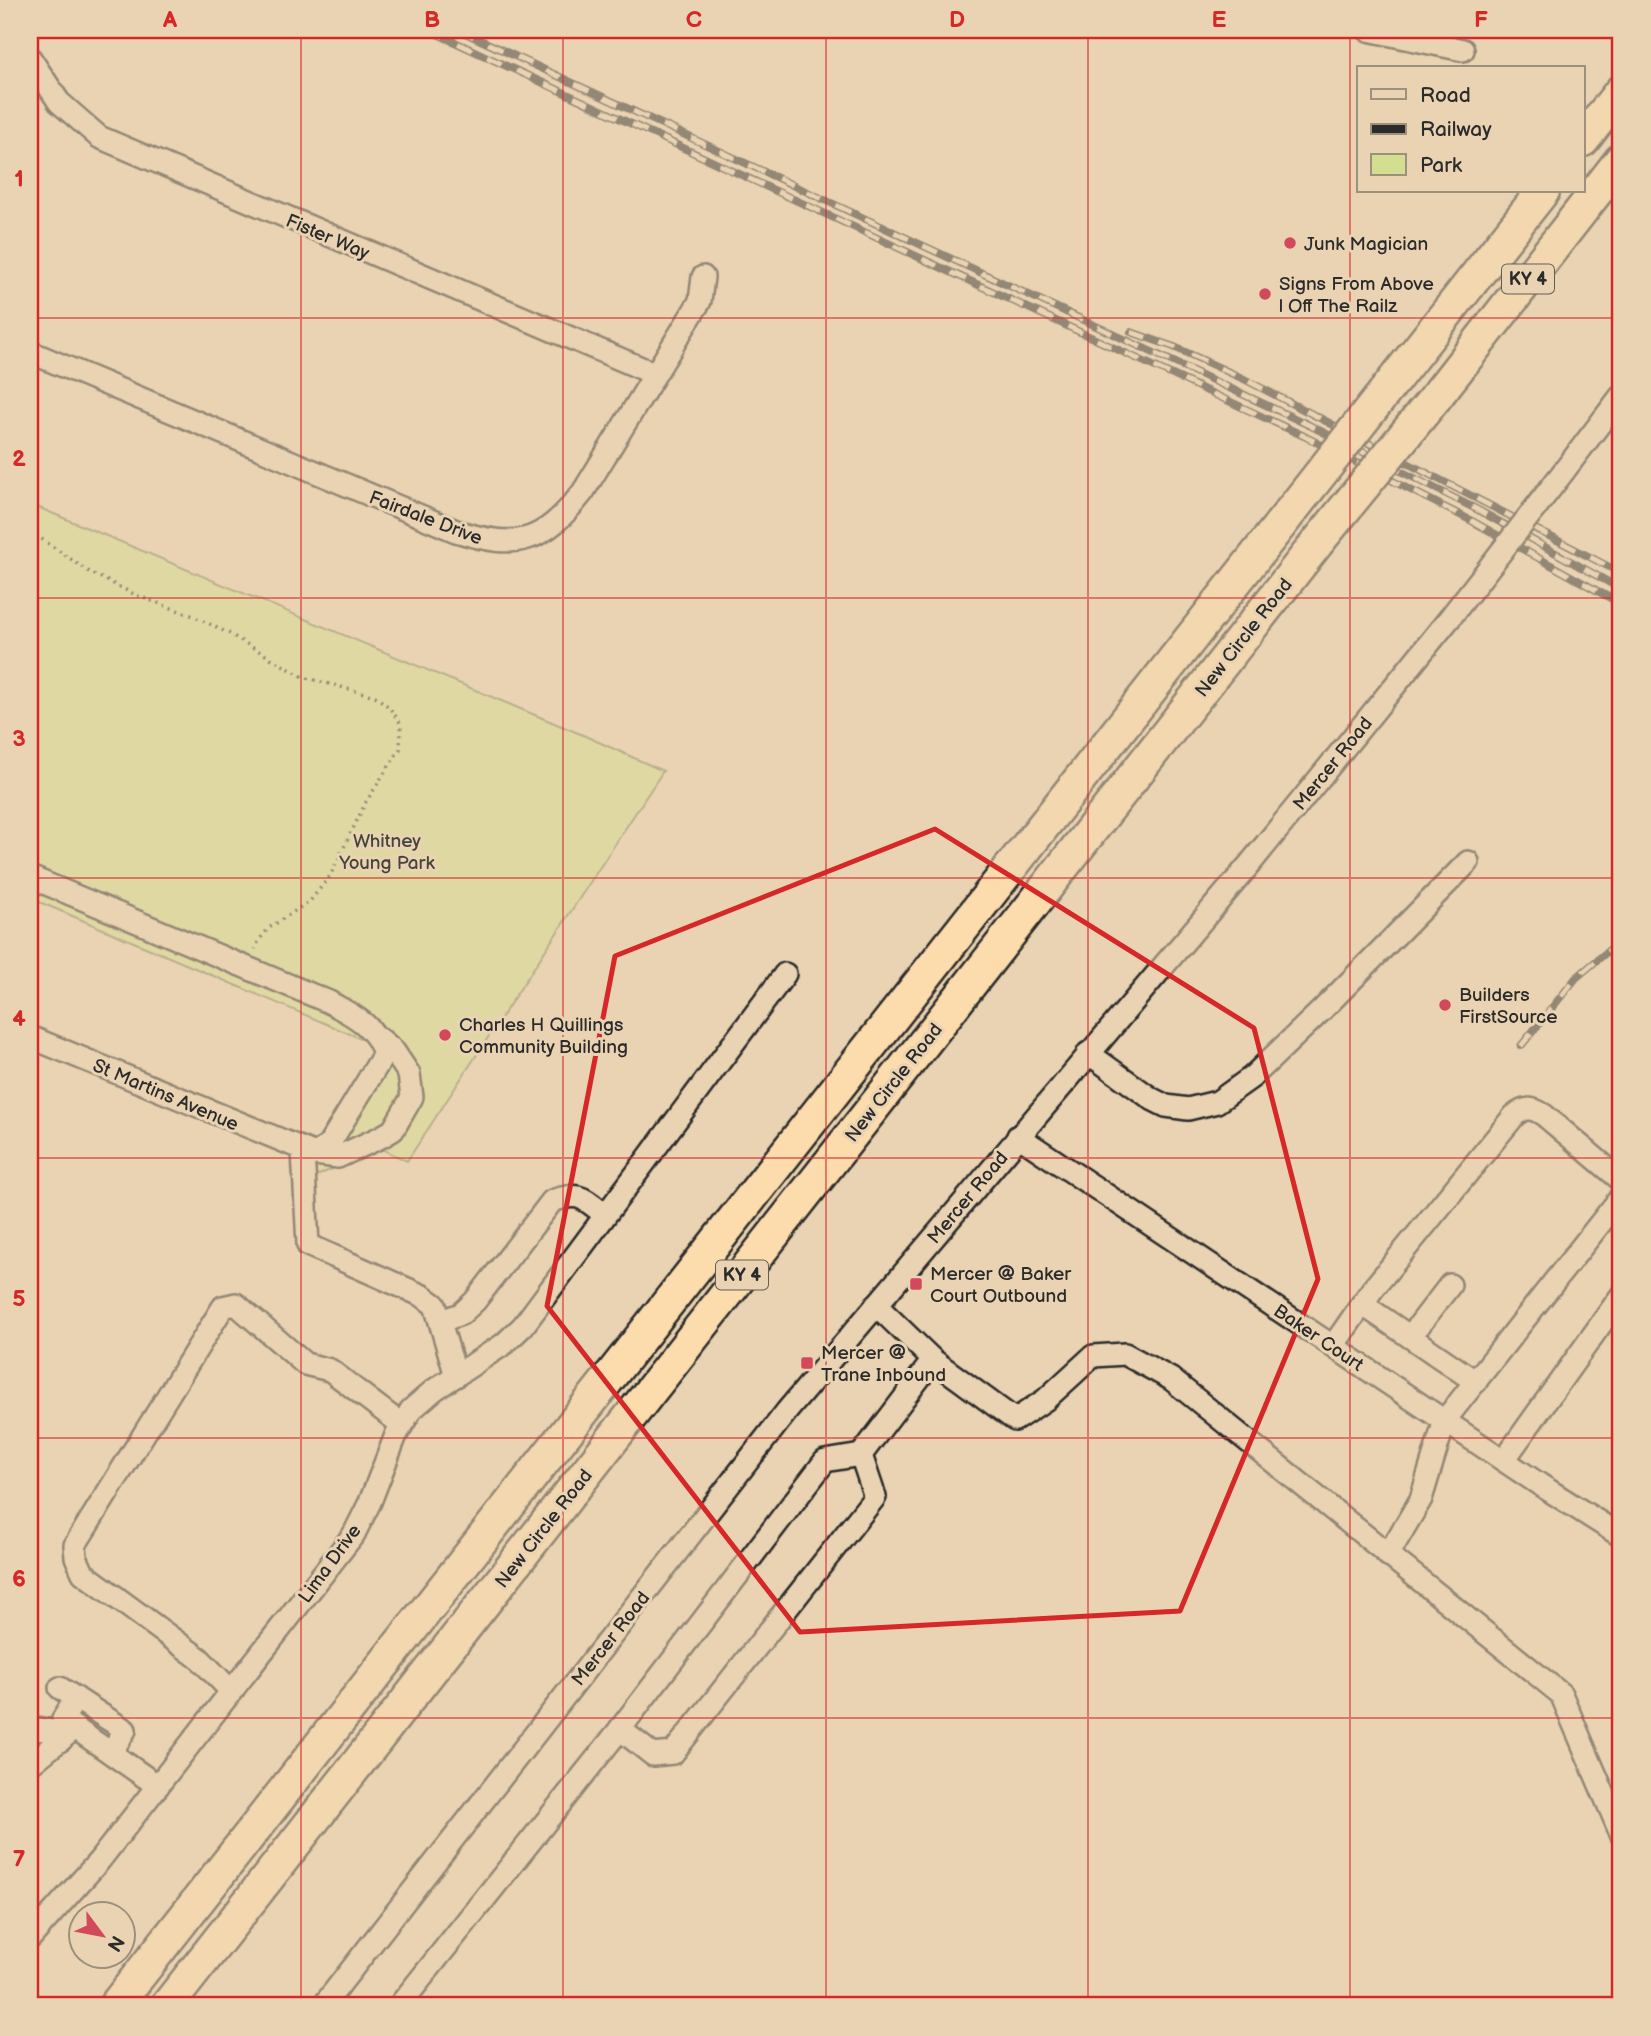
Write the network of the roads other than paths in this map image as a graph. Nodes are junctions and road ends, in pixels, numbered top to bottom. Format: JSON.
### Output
{"nodes":[{"id":1,"x":1368,"y":30,"type":"edge"},
{"id":2,"x":1463,"y":50,"type":"dead end"},
{"id":3,"x":30,"y":58,"type":"edge"},
{"id":4,"x":1621,"y":91,"type":"edge"},
{"id":5,"x":1584,"y":139,"type":"edge"},
{"id":6,"x":1621,"y":160,"type":"edge"},
{"id":7,"x":1542,"y":192,"type":"edge"},
{"id":8,"x":703,"y":277,"type":"dead end"},
{"id":9,"x":30,"y":352,"type":"edge"},
{"id":10,"x":655,"y":374,"type":"junction"},
{"id":11,"x":1621,"y":396,"type":"edge"},
{"id":12,"x":1468,"y":862,"type":"dead end"},
{"id":13,"x":30,"y":877,"type":"edge"},
{"id":14,"x":785,"y":974,"type":"dead end"},
{"id":15,"x":30,"y":1037,"type":"edge"},
{"id":16,"x":380,"y":1039,"type":"junction"},
{"id":17,"x":1088,"y":1053,"type":"junction"},
{"id":18,"x":1018,"y":1136,"type":"junction"},
{"id":19,"x":309,"y":1153,"type":"junction"},
{"id":20,"x":1621,"y":1180,"type":"edge"},
{"id":21,"x":1621,"y":1197,"type":"edge"},
{"id":22,"x":605,"y":1215,"type":"junction"},
{"id":23,"x":1450,"y":1285,"type":"dead end"},
{"id":24,"x":1621,"y":1296,"type":"edge"},
{"id":25,"x":1362,"y":1304,"type":"junction"},
{"id":26,"x":876,"y":1306,"type":"junction"},
{"id":27,"x":441,"y":1321,"type":"junction"},
{"id":28,"x":1410,"y":1337,"type":"junction"},
{"id":29,"x":1333,"y":1346,"type":"junction"},
{"id":30,"x":933,"y":1360,"type":"junction"},
{"id":31,"x":456,"y":1376,"type":"junction"},
{"id":32,"x":1476,"y":1382,"type":"junction"},
{"id":33,"x":1446,"y":1420,"type":"junction"},
{"id":34,"x":402,"y":1425,"type":"junction"},
{"id":35,"x":861,"y":1455,"type":"junction"},
{"id":36,"x":1504,"y":1460,"type":"junction"},
{"id":37,"x":1621,"y":1536,"type":"edge"},
{"id":38,"x":1388,"y":1555,"type":"junction"},
{"id":39,"x":232,"y":1692,"type":"junction"},
{"id":40,"x":30,"y":1729,"type":"edge"},
{"id":41,"x":620,"y":1729,"type":"junction"},
{"id":42,"x":68,"y":1734,"type":"junction"},
{"id":43,"x":111,"y":1753,"type":"junction"},
{"id":44,"x":30,"y":1760,"type":"edge"},
{"id":45,"x":158,"y":1786,"type":"junction"},
{"id":46,"x":1621,"y":1834,"type":"edge"},
{"id":47,"x":30,"y":1938,"type":"edge"},
{"id":48,"x":200,"y":1965,"type":"junction"},
{"id":49,"x":115,"y":2006,"type":"edge"},
{"id":50,"x":167,"y":2006,"type":"edge"},
{"id":51,"x":173,"y":2006,"type":"edge"},
{"id":52,"x":323,"y":2006,"type":"edge"},
{"id":53,"x":399,"y":2006,"type":"edge"}],
"edges":[{"from":1,"to":2,"type":"street"},
{"from":3,"to":10,"type":"street","name":"Fister Way"},
{"from":4,"to":5,"type":"highway"},
{"from":6,"to":48,"type":"highway","name":"New Circle Road","number":"KY 4","bridge":true},
{"from":7,"to":49,"type":"highway","name":"New Circle Road","number":"KY 4","bridge":true},
{"from":8,"to":10,"type":"street","name":"Fairdale Drive"},
{"from":9,"to":10,"type":"street","name":"Fairdale Drive"},
{"from":11,"to":17,"type":"street","name":"Mercer Road","bridge":true},
{"from":12,"to":17,"type":"street"},
{"from":13,"to":16,"type":"street"},
{"from":14,"to":22,"type":"street","name":"Lima Drive"},
{"from":15,"to":19,"type":"street","name":"St Martins Avenue"},
{"from":16,"to":19,"type":"street"},
{"from":16,"to":19,"type":"street"},
{"from":17,"to":18,"type":"street","name":"Mercer Road"},
{"from":18,"to":26,"type":"street","name":"Mercer Road"},
{"from":18,"to":29,"type":"street","name":"Baker Court"},
{"from":19,"to":27,"type":"street"},
{"from":20,"to":25,"type":"street"},
{"from":21,"to":32,"type":"street"},
{"from":22,"to":27,"type":"street"},
{"from":22,"to":31,"type":"street","name":"Lima Drive"},
{"from":23,"to":28,"type":"street"},
{"from":24,"to":36,"type":"street"},
{"from":25,"to":28,"type":"street"},
{"from":25,"to":29,"type":"street"},
{"from":26,"to":30,"type":"street"},
{"from":26,"to":52,"type":"street","name":"Mercer Road"},
{"from":27,"to":31,"type":"street"},
{"from":28,"to":32,"type":"street"},
{"from":29,"to":33,"type":"street","name":"Baker Court"},
{"from":30,"to":35,"type":"street"},
{"from":30,"to":38,"type":"street"},
{"from":31,"to":34,"type":"street","name":"Lima Drive"},
{"from":32,"to":33,"type":"street"},
{"from":33,"to":36,"type":"street","name":"Baker Court"},
{"from":33,"to":38,"type":"street"},
{"from":34,"to":39,"type":"street","name":"Lima Drive"},
{"from":34,"to":39,"type":"street"},
{"from":35,"to":41,"type":"street"},
{"from":35,"to":41,"type":"street"},
{"from":36,"to":37,"type":"street","name":"Baker Court"},
{"from":38,"to":46,"type":"street"},
{"from":39,"to":45,"type":"street","name":"Lima Drive"},
{"from":40,"to":42,"type":"street"},
{"from":41,"to":53,"type":"street"},
{"from":42,"to":43,"type":"street"},
{"from":42,"to":43,"type":"street"},
{"from":42,"to":44,"type":"street"},
{"from":43,"to":45,"type":"street"},
{"from":45,"to":47,"type":"street","name":"Lima Drive"},
{"from":48,"to":50,"type":"highway","name":"New Circle Road","number":"KY 4"},
{"from":48,"to":51,"type":"highway"}]}
